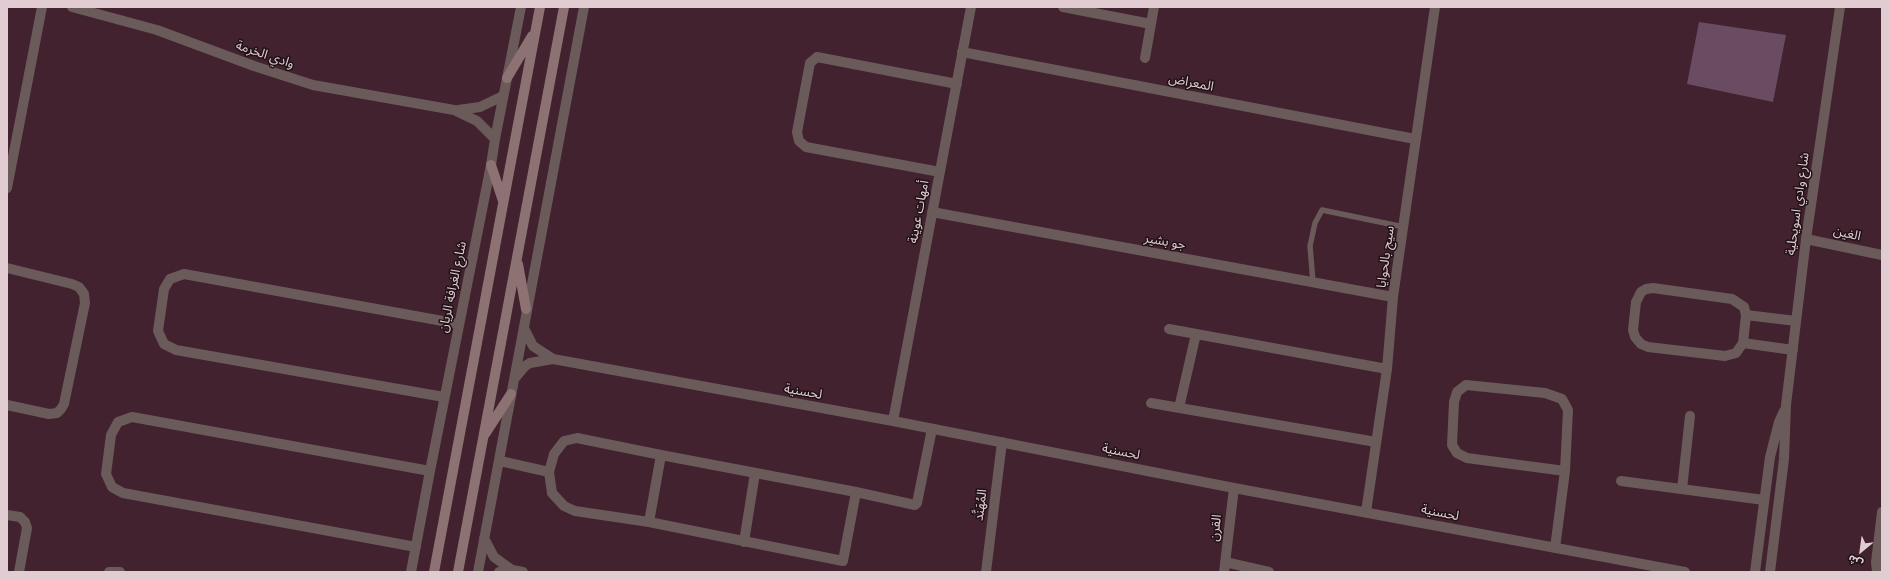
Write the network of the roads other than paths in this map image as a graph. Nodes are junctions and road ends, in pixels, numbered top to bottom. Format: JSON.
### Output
{"nodes":[{"id":1,"x":42,"y":7,"type":"edge"},
{"id":2,"x":72,"y":7,"type":"edge"},
{"id":3,"x":520,"y":7,"type":"edge"},
{"id":4,"x":540,"y":7,"type":"edge"},
{"id":5,"x":564,"y":7,"type":"edge"},
{"id":6,"x":584,"y":7,"type":"edge"},
{"id":7,"x":971,"y":7,"type":"edge"},
{"id":8,"x":1063,"y":7,"type":"edge"},
{"id":9,"x":1154,"y":7,"type":"edge"},
{"id":10,"x":1435,"y":7,"type":"edge"},
{"id":11,"x":1840,"y":7,"type":"edge"},
{"id":12,"x":1151,"y":24,"type":"junction"},
{"id":13,"x":536,"y":31,"type":"junction"},
{"id":14,"x":962,"y":52,"type":"junction"},
{"id":15,"x":1145,"y":58,"type":"dead end"},
{"id":16,"x":507,"y":78,"type":"junction"},
{"id":17,"x":957,"y":84,"type":"junction"},
{"id":18,"x":503,"y":96,"type":"junction"},
{"id":19,"x":454,"y":110,"type":"junction"},
{"id":20,"x":495,"y":139,"type":"junction"},
{"id":21,"x":1415,"y":139,"type":"junction"},
{"id":22,"x":491,"y":165,"type":"junction"},
{"id":23,"x":940,"y":172,"type":"junction"},
{"id":24,"x":7,"y":188,"type":"edge"},
{"id":25,"x":504,"y":203,"type":"junction"},
{"id":26,"x":932,"y":212,"type":"junction"},
{"id":27,"x":1404,"y":226,"type":"junction"},
{"id":28,"x":1806,"y":239,"type":"junction"},
{"id":29,"x":1882,"y":256,"type":"edge"},
{"id":30,"x":517,"y":257,"type":"junction"},
{"id":31,"x":8,"y":272,"type":"edge"},
{"id":32,"x":1313,"y":282,"type":"junction"},
{"id":33,"x":1393,"y":297,"type":"junction"},
{"id":34,"x":526,"y":310,"type":"junction"},
{"id":35,"x":1746,"y":315,"type":"junction"},
{"id":36,"x":1796,"y":321,"type":"junction"},
{"id":37,"x":459,"y":324,"type":"junction"},
{"id":38,"x":524,"y":327,"type":"junction"},
{"id":39,"x":1169,"y":329,"type":"dead end"},
{"id":40,"x":1196,"y":334,"type":"junction"},
{"id":41,"x":1743,"y":343,"type":"junction"},
{"id":42,"x":1792,"y":350,"type":"junction"},
{"id":43,"x":553,"y":359,"type":"junction"},
{"id":44,"x":1387,"y":369,"type":"junction"},
{"id":45,"x":514,"y":378,"type":"junction"},
{"id":46,"x":511,"y":394,"type":"junction"},
{"id":47,"x":444,"y":398,"type":"junction"},
{"id":48,"x":1151,"y":403,"type":"dead end"},
{"id":49,"x":7,"y":405,"type":"edge"},
{"id":50,"x":1786,"y":406,"type":"junction"},
{"id":51,"x":1179,"y":408,"type":"junction"},
{"id":52,"x":1690,"y":416,"type":"dead end"},
{"id":53,"x":893,"y":421,"type":"junction"},
{"id":54,"x":932,"y":429,"type":"junction"},
{"id":55,"x":482,"y":439,"type":"junction"},
{"id":56,"x":1002,"y":442,"type":"junction"},
{"id":57,"x":1376,"y":442,"type":"junction"},
{"id":58,"x":661,"y":455,"type":"junction"},
{"id":59,"x":500,"y":461,"type":"junction"},
{"id":60,"x":430,"y":471,"type":"junction"},
{"id":61,"x":1565,"y":471,"type":"junction"},
{"id":62,"x":549,"y":472,"type":"junction"},
{"id":63,"x":755,"y":473,"type":"junction"},
{"id":64,"x":1621,"y":481,"type":"dead end"},
{"id":65,"x":1234,"y":488,"type":"junction"},
{"id":66,"x":1682,"y":489,"type":"junction"},
{"id":67,"x":856,"y":492,"type":"junction"},
{"id":68,"x":1764,"y":500,"type":"junction"},
{"id":69,"x":1366,"y":512,"type":"junction"},
{"id":70,"x":1882,"y":512,"type":"edge"},
{"id":71,"x":7,"y":515,"type":"edge"},
{"id":72,"x":649,"y":522,"type":"junction"},
{"id":73,"x":484,"y":538,"type":"junction"},
{"id":74,"x":744,"y":542,"type":"junction"},
{"id":75,"x":416,"y":547,"type":"junction"},
{"id":76,"x":1555,"y":548,"type":"junction"},
{"id":77,"x":1225,"y":567,"type":"edge"},
{"id":78,"x":512,"y":570,"type":"junction"},
{"id":79,"x":1674,"y":571,"type":"edge"},
{"id":80,"x":19,"y":572,"type":"edge"},
{"id":81,"x":108,"y":572,"type":"edge"},
{"id":82,"x":120,"y":572,"type":"edge"},
{"id":83,"x":411,"y":572,"type":"edge"},
{"id":84,"x":434,"y":572,"type":"edge"},
{"id":85,"x":458,"y":572,"type":"edge"},
{"id":86,"x":478,"y":572,"type":"edge"},
{"id":87,"x":499,"y":572,"type":"edge"},
{"id":88,"x":523,"y":572,"type":"edge"},
{"id":89,"x":986,"y":572,"type":"edge"},
{"id":90,"x":1269,"y":572,"type":"edge"},
{"id":91,"x":1685,"y":572,"type":"edge"},
{"id":92,"x":1755,"y":572,"type":"edge"},
{"id":93,"x":1770,"y":572,"type":"edge"},
{"id":94,"x":1877,"y":572,"type":"edge"}],
"edges":[{"from":1,"to":24,"type":"street"},
{"from":2,"to":19,"type":"street","name":"وادي الخرمة"},
{"from":3,"to":16,"type":"street","name":"شارع الغرافة الريان"},
{"from":4,"to":13,"type":"main road"},
{"from":5,"to":30,"type":"main road"},
{"from":6,"to":34,"type":"street"},
{"from":7,"to":14,"type":"street","name":"أمهات عوينة"},
{"from":8,"to":12,"type":"street"},
{"from":9,"to":12,"type":"street"},
{"from":10,"to":21,"type":"street","name":"سيج بالحوايا"},
{"from":11,"to":28,"type":"street","name":"شارع وادي اسويحلية"},
{"from":12,"to":15,"type":"street"},
{"from":13,"to":16,"type":"main road"},
{"from":13,"to":25,"type":"main road"},
{"from":14,"to":17,"type":"street","name":"أمهات عوينة"},
{"from":14,"to":21,"type":"street","name":"المعراض"},
{"from":16,"to":18,"type":"street","name":"شارع الغرافة الريان"},
{"from":17,"to":23,"type":"street","name":"أمهات عوينة"},
{"from":17,"to":23,"type":"street"},
{"from":18,"to":19,"type":"street","name":"وادي الخرمة"},
{"from":18,"to":20,"type":"street","name":"شارع الغرافة الريان"},
{"from":19,"to":20,"type":"street","name":"وادي الخرمة"},
{"from":20,"to":22,"type":"street","name":"شارع الغرافة الريان"},
{"from":21,"to":27,"type":"street","name":"سيج بالحوايا"},
{"from":22,"to":25,"type":"main road"},
{"from":22,"to":37,"type":"street","name":"شارع الغرافة الريان"},
{"from":23,"to":26,"type":"street","name":"أمهات عوينة"},
{"from":25,"to":84,"type":"main road"},
{"from":26,"to":32,"type":"street","name":"جو بشير"},
{"from":26,"to":53,"type":"street","name":"أمهات عوينة"},
{"from":27,"to":32,"type":"lane"},
{"from":27,"to":33,"type":"street","name":"سيج بالحوايا"},
{"from":28,"to":29,"type":"street","name":"الغين"},
{"from":28,"to":36,"type":"street","name":"شارع وادي اسويحلية"},
{"from":30,"to":34,"type":"main road"},
{"from":30,"to":55,"type":"main road"},
{"from":31,"to":49,"type":"street"},
{"from":32,"to":33,"type":"street","name":"جو بشير"},
{"from":33,"to":44,"type":"street","name":"سيج بالحوايا"},
{"from":34,"to":38,"type":"street"},
{"from":35,"to":36,"type":"street"},
{"from":35,"to":41,"type":"street"},
{"from":35,"to":41,"type":"street"},
{"from":36,"to":42,"type":"street","name":"شارع وادي اسويحلية"},
{"from":37,"to":47,"type":"street","name":"شارع الغرافة الريان"},
{"from":37,"to":47,"type":"street"},
{"from":38,"to":43,"type":"street","name":"لحسنية"},
{"from":38,"to":45,"type":"street"},
{"from":39,"to":40,"type":"street"},
{"from":40,"to":44,"type":"street"},
{"from":40,"to":51,"type":"street"},
{"from":41,"to":42,"type":"street"},
{"from":42,"to":50,"type":"street","name":"شارع وادي اسويحلية"},
{"from":43,"to":45,"type":"street","name":"لحسنية"},
{"from":43,"to":53,"type":"street","name":"لحسنية"},
{"from":44,"to":57,"type":"street","name":"سيج بالحوايا"},
{"from":45,"to":46,"type":"street"},
{"from":46,"to":55,"type":"main road"},
{"from":46,"to":59,"type":"street"},
{"from":47,"to":60,"type":"street","name":"شارع الغرافة الريان"},
{"from":48,"to":51,"type":"street"},
{"from":50,"to":68,"type":"street","name":"شارع وادي اسويحلية"},
{"from":50,"to":93,"type":"street","name":"شارع وادي اسويحلية"},
{"from":51,"to":57,"type":"street"},
{"from":52,"to":66,"type":"street"},
{"from":53,"to":54,"type":"street","name":"لحسنية"},
{"from":54,"to":56,"type":"street","name":"لحسنية"},
{"from":54,"to":67,"type":"street"},
{"from":55,"to":85,"type":"main road"},
{"from":56,"to":65,"type":"street","name":"لحسنية"},
{"from":56,"to":89,"type":"street","name":"المُهَنَّد"},
{"from":57,"to":69,"type":"street","name":"سيج بالحوايا"},
{"from":58,"to":62,"type":"street"},
{"from":58,"to":63,"type":"street"},
{"from":58,"to":72,"type":"street"},
{"from":59,"to":62,"type":"street"},
{"from":59,"to":73,"type":"street"},
{"from":60,"to":75,"type":"street","name":"شارع الغرافة الريان"},
{"from":60,"to":75,"type":"street"},
{"from":61,"to":61,"type":"street"},
{"from":61,"to":76,"type":"street"},
{"from":62,"to":72,"type":"street"},
{"from":63,"to":67,"type":"street"},
{"from":63,"to":74,"type":"street"},
{"from":64,"to":66,"type":"street"},
{"from":65,"to":69,"type":"street","name":"لحسنية"},
{"from":65,"to":77,"type":"street","name":"القرن"},
{"from":66,"to":68,"type":"street"},
{"from":67,"to":74,"type":"street"},
{"from":68,"to":92,"type":"street","name":"شارع وادي اسويحلية"},
{"from":69,"to":76,"type":"street","name":"لحسنية"},
{"from":70,"to":94,"type":"street"},
{"from":71,"to":80,"type":"street"},
{"from":72,"to":74,"type":"street"},
{"from":73,"to":78,"type":"street"},
{"from":73,"to":86,"type":"street"},
{"from":75,"to":83,"type":"street","name":"شارع الغرافة الريان"},
{"from":76,"to":79,"type":"street","name":"لحسنية"},
{"from":77,"to":90,"type":"street"},
{"from":78,"to":87,"type":"street"},
{"from":78,"to":88,"type":"street"},
{"from":79,"to":91,"type":"street","name":"لحسنية"},
{"from":81,"to":82,"type":"street"}]}
